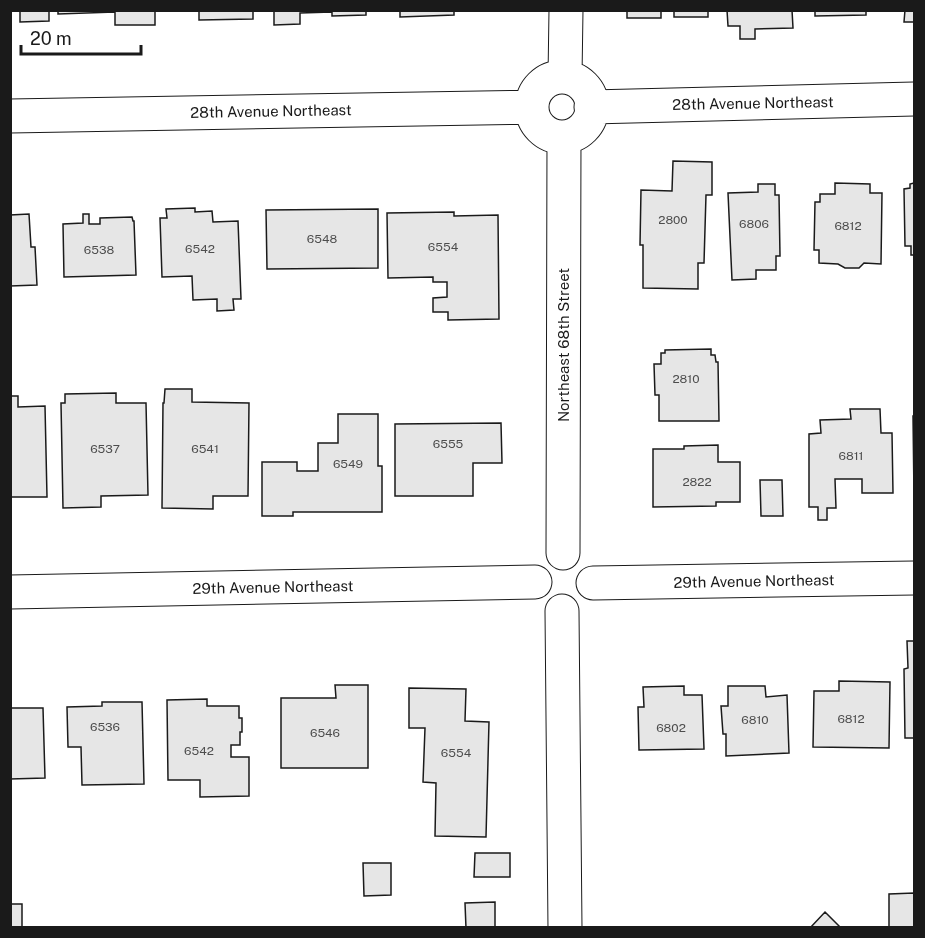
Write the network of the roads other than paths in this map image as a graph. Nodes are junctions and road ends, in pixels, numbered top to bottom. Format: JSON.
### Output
{"nodes":[{"id":1,"x":566,"y":10,"type":"edge"},
{"id":2,"x":565,"y":77,"type":"junction"},
{"id":3,"x":915,"y":99,"type":"edge"},
{"id":4,"x":532,"y":107,"type":"junction"},
{"id":5,"x":591,"y":107,"type":"junction"},
{"id":6,"x":10,"y":116,"type":"edge"},
{"id":7,"x":564,"y":136,"type":"junction"},
{"id":8,"x":563,"y":553,"type":"junction"},
{"id":9,"x":915,"y":578,"type":"edge"},
{"id":10,"x":535,"y":582,"type":"junction"},
{"id":11,"x":592,"y":583,"type":"junction"},
{"id":12,"x":10,"y":592,"type":"edge"},
{"id":13,"x":562,"y":611,"type":"junction"},
{"id":14,"x":565,"y":927,"type":"edge"}],
"edges":[{"from":1,"to":2,"type":"street"},
{"from":2,"to":4,"type":"street"},
{"from":2,"to":5,"type":"street"},
{"from":3,"to":5,"type":"street","name":"28th Avenue Northeast"},
{"from":4,"to":6,"type":"street","name":"28th Avenue Northeast"},
{"from":4,"to":7,"type":"street"},
{"from":5,"to":7,"type":"street"},
{"from":7,"to":8,"type":"street","name":"Northeast 68th Street"},
{"from":8,"to":10,"type":"street"},
{"from":8,"to":11,"type":"street"},
{"from":9,"to":11,"type":"street","name":"29th Avenue Northeast"},
{"from":10,"to":12,"type":"street","name":"29th Avenue Northeast"},
{"from":10,"to":13,"type":"street"},
{"from":11,"to":13,"type":"street"},
{"from":13,"to":14,"type":"street"}]}
